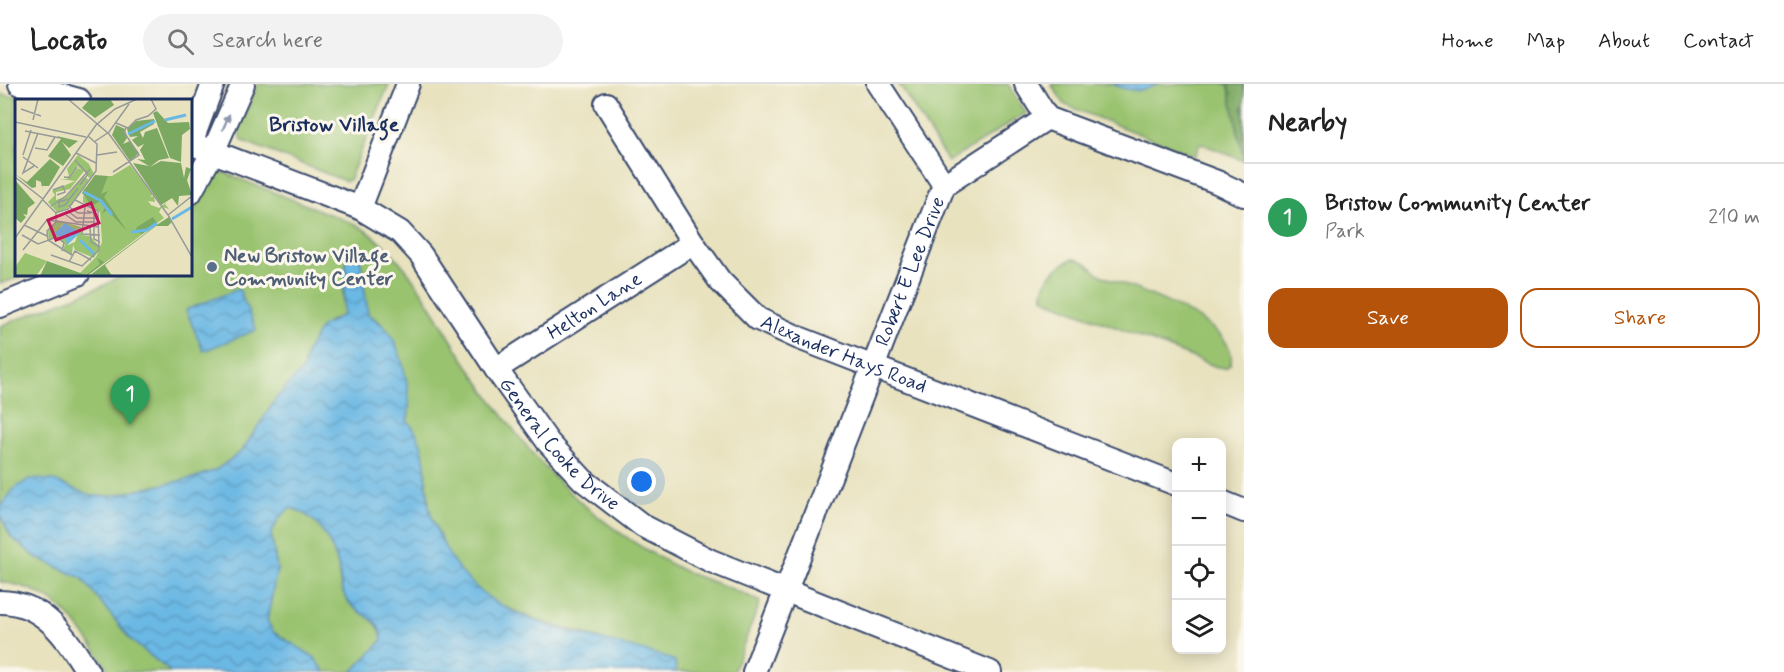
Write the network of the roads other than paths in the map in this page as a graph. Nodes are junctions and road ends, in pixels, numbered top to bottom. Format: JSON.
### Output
{"nodes":[{"id":1,"x":20,"y":84,"type":"edge"},
{"id":2,"x":213,"y":84,"type":"edge"},
{"id":3,"x":243,"y":84,"type":"edge"},
{"id":4,"x":408,"y":84,"type":"edge"},
{"id":5,"x":878,"y":84,"type":"edge"},
{"id":6,"x":1026,"y":84,"type":"edge"},
{"id":7,"x":75,"y":99,"type":"edge"},
{"id":8,"x":606,"y":104,"type":"dead end"},
{"id":9,"x":1047,"y":118,"type":"junction"},
{"id":10,"x":192,"y":141,"type":"edge"},
{"id":11,"x":192,"y":144,"type":"edge"},
{"id":12,"x":213,"y":152,"type":"junction"},
{"id":13,"x":944,"y":185,"type":"junction"},
{"id":14,"x":192,"y":189,"type":"edge"},
{"id":15,"x":1244,"y":195,"type":"edge"},
{"id":16,"x":360,"y":208,"type":"junction"},
{"id":17,"x":693,"y":243,"type":"junction"},
{"id":18,"x":73,"y":276,"type":"edge"},
{"id":19,"x":0,"y":306,"type":"edge"},
{"id":20,"x":873,"y":367,"type":"junction"},
{"id":21,"x":496,"y":369,"type":"junction"},
{"id":22,"x":1172,"y":482,"type":"edge"},
{"id":23,"x":1226,"y":504,"type":"edge"},
{"id":24,"x":1244,"y":511,"type":"edge"},
{"id":25,"x":786,"y":590,"type":"junction"},
{"id":26,"x":0,"y":602,"type":"edge"},
{"id":27,"x":88,"y":672,"type":"edge"},
{"id":28,"x":753,"y":672,"type":"edge"},
{"id":29,"x":990,"y":672,"type":"edge"}],
"edges":[{"from":1,"to":7,"type":"street"},
{"from":2,"to":10,"type":"street"},
{"from":12,"to":3,"type":"street","one_way":true},
{"from":4,"to":16,"type":"street"},
{"from":5,"to":13,"type":"street"},
{"from":6,"to":9,"type":"street"},
{"from":8,"to":17,"type":"street","name":"Alexander Hays Road"},
{"from":9,"to":13,"type":"street","name":"Robert E Lee Drive"},
{"from":9,"to":15,"type":"street"},
{"from":11,"to":12,"type":"street","name":"General Cooke Drive"},
{"from":12,"to":14,"type":"street"},
{"from":12,"to":16,"type":"street","name":"General Cooke Drive"},
{"from":13,"to":20,"type":"street","name":"Robert E Lee Drive"},
{"from":16,"to":21,"type":"street","name":"General Cooke Drive"},
{"from":17,"to":20,"type":"street","name":"Alexander Hays Road"},
{"from":17,"to":21,"type":"street","name":"Helton Lane"},
{"from":18,"to":19,"type":"street"},
{"from":20,"to":22,"type":"street","name":"Alexander Hays Road"},
{"from":20,"to":25,"type":"street","name":"Robert E Lee Drive"},
{"from":21,"to":25,"type":"street","name":"General Cooke Drive"},
{"from":23,"to":24,"type":"street"},
{"from":25,"to":28,"type":"street","name":"Robert E Lee Drive"},
{"from":25,"to":29,"type":"street","name":"General Cooke Drive"},
{"from":26,"to":27,"type":"street"}]}
